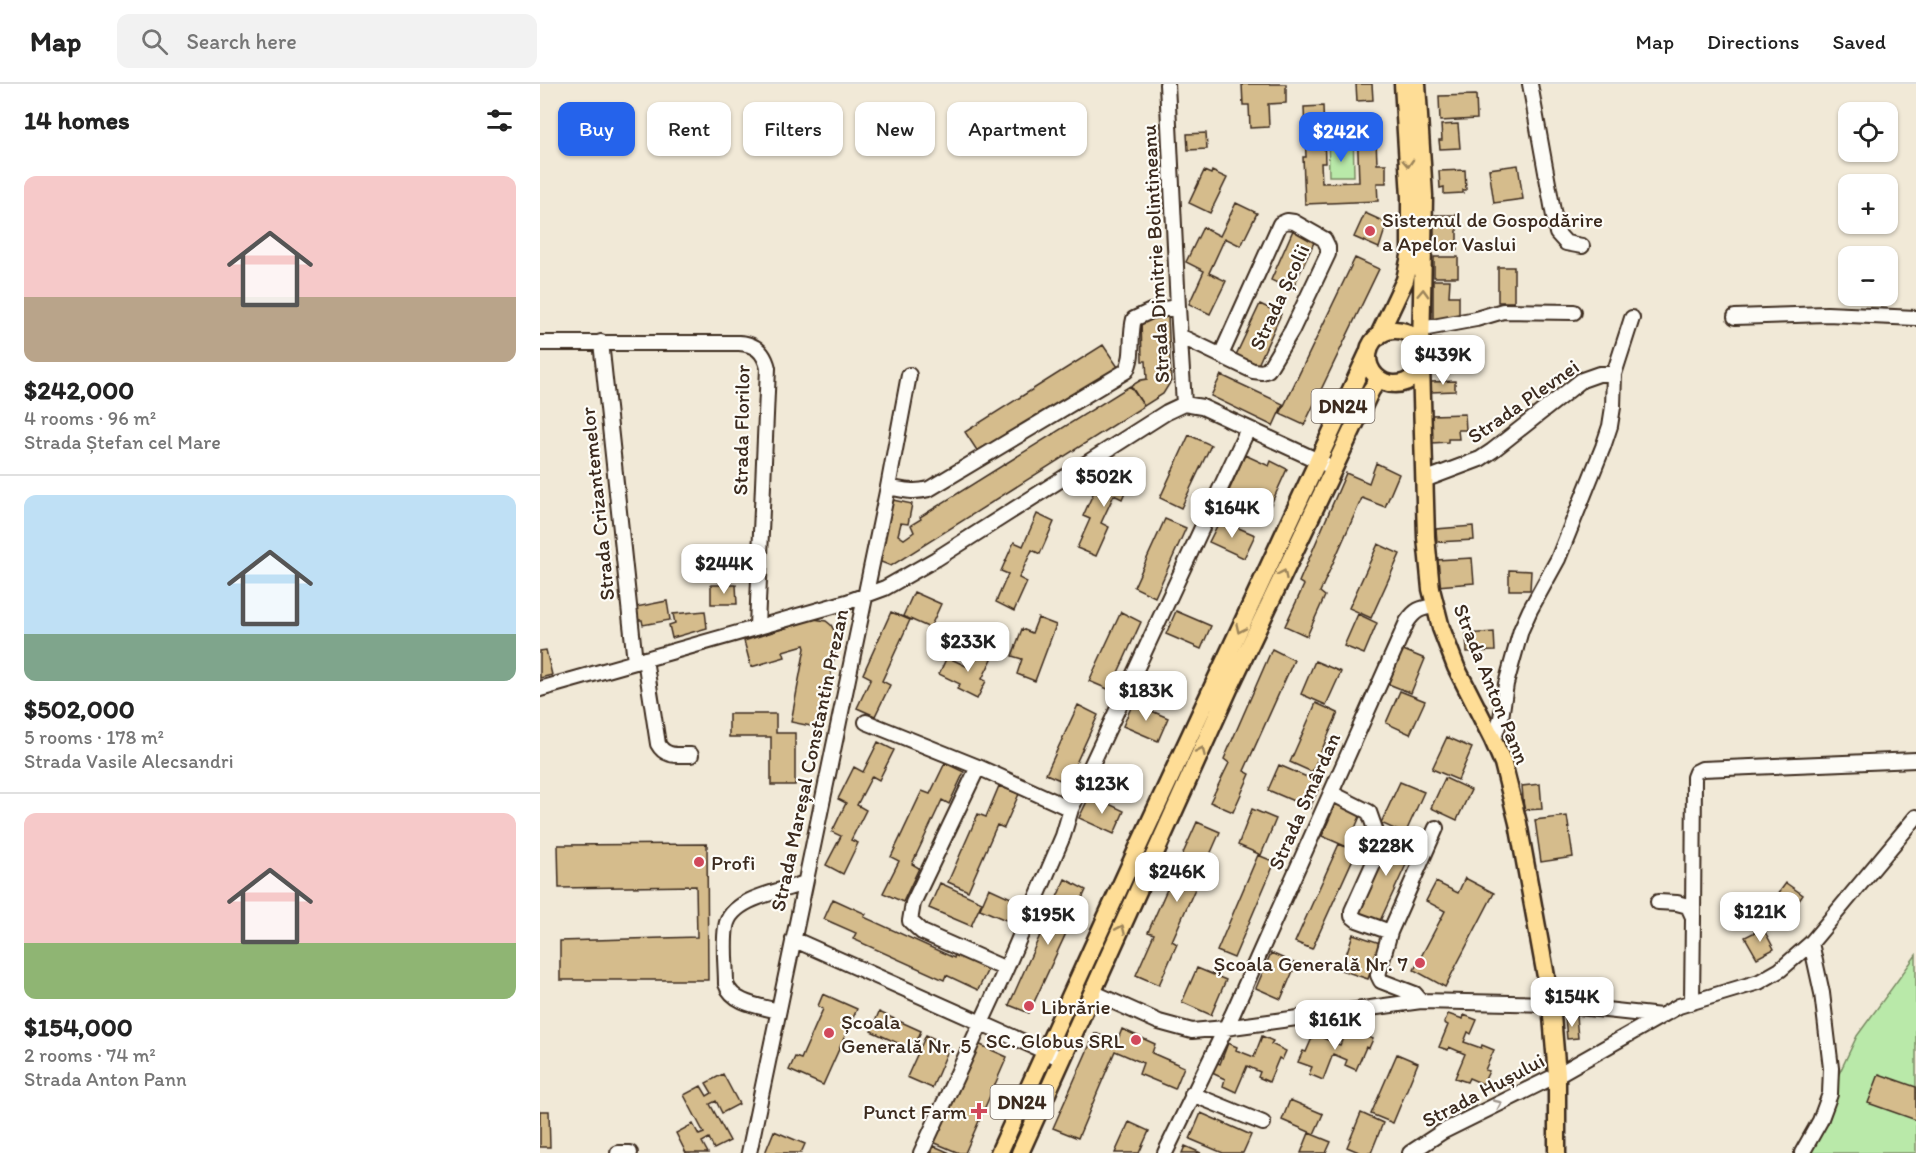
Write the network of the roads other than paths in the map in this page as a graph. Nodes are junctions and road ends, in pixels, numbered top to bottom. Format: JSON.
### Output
{"nodes":[{"id":1,"x":1167,"y":84,"type":"edge"},
{"id":2,"x":1403,"y":84,"type":"edge"},
{"id":3,"x":1417,"y":84,"type":"edge"},
{"id":4,"x":1530,"y":84,"type":"edge"},
{"id":5,"x":1582,"y":246,"type":"dead end"},
{"id":6,"x":1178,"y":307,"type":"junction"},
{"id":7,"x":1574,"y":312,"type":"dead end"},
{"id":8,"x":1735,"y":317,"type":"dead end"},
{"id":9,"x":1632,"y":318,"type":"dead end"},
{"id":10,"x":1916,"y":318,"type":"edge"},
{"id":11,"x":1422,"y":329,"type":"junction"},
{"id":12,"x":1180,"y":336,"type":"junction"},
{"id":13,"x":1378,"y":337,"type":"junction"},
{"id":14,"x":601,"y":342,"type":"junction"},
{"id":15,"x":540,"y":343,"type":"edge"},
{"id":16,"x":1369,"y":351,"type":"junction"},
{"id":17,"x":1221,"y":355,"type":"junction"},
{"id":18,"x":1421,"y":358,"type":"junction"},
{"id":19,"x":1614,"y":374,"type":"junction"},
{"id":20,"x":909,"y":375,"type":"dead end"},
{"id":21,"x":1379,"y":379,"type":"junction"},
{"id":22,"x":1403,"y":383,"type":"junction"},
{"id":23,"x":1184,"y":404,"type":"junction"},
{"id":24,"x":1422,"y":415,"type":"junction"},
{"id":25,"x":1248,"y":429,"type":"junction"},
{"id":26,"x":1325,"y":465,"type":"junction"},
{"id":27,"x":1424,"y":480,"type":"junction"},
{"id":28,"x":888,"y":487,"type":"junction"},
{"id":29,"x":865,"y":596,"type":"junction"},
{"id":30,"x":1435,"y":606,"type":"junction"},
{"id":31,"x":757,"y":627,"type":"junction"},
{"id":32,"x":640,"y":661,"type":"junction"},
{"id":33,"x":540,"y":689,"type":"edge"},
{"id":34,"x":866,"y":722,"type":"dead end"},
{"id":35,"x":1493,"y":740,"type":"junction"},
{"id":36,"x":691,"y":755,"type":"dead end"},
{"id":37,"x":1916,"y":760,"type":"edge"},
{"id":38,"x":978,"y":767,"type":"junction"},
{"id":39,"x":1331,"y":794,"type":"junction"},
{"id":40,"x":1071,"y":809,"type":"junction"},
{"id":41,"x":1916,"y":817,"type":"edge"},
{"id":42,"x":1436,"y":828,"type":"dead end"},
{"id":43,"x":805,"y":884,"type":"junction"},
{"id":44,"x":1658,"y":902,"type":"dead end"},
{"id":45,"x":1693,"y":917,"type":"junction"},
{"id":46,"x":1390,"y":932,"type":"junction"},
{"id":47,"x":793,"y":939,"type":"junction"},
{"id":48,"x":1811,"y":943,"type":"junction"},
{"id":49,"x":1006,"y":969,"type":"junction"},
{"id":50,"x":1092,"y":992,"type":"junction"},
{"id":51,"x":1421,"y":1001,"type":"junction"},
{"id":52,"x":1692,"y":1001,"type":"junction"},
{"id":53,"x":1551,"y":1004,"type":"junction"},
{"id":54,"x":778,"y":1011,"type":"junction"},
{"id":55,"x":1661,"y":1016,"type":"junction"},
{"id":56,"x":982,"y":1023,"type":"junction"},
{"id":57,"x":1225,"y":1029,"type":"junction"},
{"id":58,"x":1044,"y":1051,"type":"junction"},
{"id":59,"x":1062,"y":1059,"type":"junction"},
{"id":60,"x":1557,"y":1075,"type":"junction"},
{"id":61,"x":1192,"y":1094,"type":"junction"},
{"id":62,"x":1263,"y":1123,"type":"dead end"},
{"id":63,"x":618,"y":1153,"type":"edge"},
{"id":64,"x":630,"y":1153,"type":"edge"},
{"id":65,"x":749,"y":1153,"type":"edge"},
{"id":66,"x":921,"y":1153,"type":"edge"},
{"id":67,"x":999,"y":1153,"type":"edge"},
{"id":68,"x":1020,"y":1153,"type":"edge"},
{"id":69,"x":1165,"y":1153,"type":"edge"},
{"id":70,"x":1410,"y":1153,"type":"edge"},
{"id":71,"x":1557,"y":1153,"type":"edge"},
{"id":72,"x":1802,"y":1153,"type":"edge"}],
"edges":[{"from":1,"to":6,"type":"street","name":"Strada Dimitrie Bolintineanu"},
{"from":2,"to":13,"type":"main road","one_way":true},
{"from":11,"to":3,"type":"main road","number":"DN24","one_way":true},
{"from":4,"to":5,"type":"street"},
{"from":6,"to":12,"type":"street","name":"Strada Dimitrie Bolintineanu"},
{"from":6,"to":28,"type":"street"},
{"from":7,"to":11,"type":"street"},
{"from":8,"to":10,"type":"street"},
{"from":9,"to":19,"type":"street"},
{"from":11,"to":18,"type":"main road","number":"DN24"},
{"from":12,"to":17,"type":"street","name":"Strada Școlii"},
{"from":12,"to":23,"type":"street","name":"Strada Dimitrie Bolintineanu"},
{"from":13,"to":16,"type":"main road"},
{"from":13,"to":18,"type":"main road"},
{"from":14,"to":15,"type":"street","name":"Strada Florilor"},
{"from":14,"to":31,"type":"street","name":"Strada Florilor"},
{"from":14,"to":32,"type":"street","name":"Strada Crizantemelor"},
{"from":16,"to":21,"type":"main road"},
{"from":16,"to":26,"type":"main road","number":"DN24"},
{"from":17,"to":17,"type":"street","name":"Strada Școlii"},
{"from":18,"to":22,"type":"main road"},
{"from":18,"to":24,"type":"main road","name":"Strada Anton Pann","number":"DN24"},
{"from":19,"to":27,"type":"street","name":"Strada Plevnei"},
{"from":19,"to":35,"type":"street"},
{"from":20,"to":28,"type":"street","name":"Strada Mareșal Constantin Prezan"},
{"from":21,"to":22,"type":"main road"},
{"from":21,"to":26,"type":"main road","number":"DN24"},
{"from":22,"to":24,"type":"main road","name":"Strada Anton Pann","number":"DN24"},
{"from":23,"to":25,"type":"street","name":"Strada Dimitrie Bolintineanu"},
{"from":23,"to":29,"type":"street"},
{"from":24,"to":27,"type":"main road","name":"Strada Anton Pann","number":"DN24"},
{"from":25,"to":26,"type":"street","name":"Strada Dimitrie Bolintineanu"},
{"from":25,"to":40,"type":"street"},
{"from":50,"to":26,"type":"main road","number":"DN24","one_way":true},
{"from":26,"to":58,"type":"main road","number":"DN24","one_way":true},
{"from":27,"to":30,"type":"main road","name":"Strada Anton Pann","number":"DN24"},
{"from":28,"to":29,"type":"street","name":"Strada Mareșal Constantin Prezan"},
{"from":29,"to":31,"type":"street"},
{"from":29,"to":43,"type":"street","name":"Strada Mareșal Constantin Prezan"},
{"from":30,"to":35,"type":"main road","name":"Strada Anton Pann","number":"DN24"},
{"from":30,"to":39,"type":"street","name":"Strada Smârdan"},
{"from":31,"to":32,"type":"street"},
{"from":32,"to":33,"type":"street"},
{"from":32,"to":36,"type":"street","name":"Strada Crizantemelor"},
{"from":34,"to":38,"type":"street"},
{"from":35,"to":53,"type":"main road","name":"Strada Anton Pann","number":"DN24"},
{"from":37,"to":45,"type":"street"},
{"from":38,"to":40,"type":"street"},
{"from":38,"to":49,"type":"street"},
{"from":39,"to":46,"type":"street"},
{"from":39,"to":57,"type":"street","name":"Strada Smârdan"},
{"from":40,"to":49,"type":"street"},
{"from":41,"to":48,"type":"street","name":"Strada Hușului"},
{"from":42,"to":46,"type":"street"},
{"from":43,"to":47,"type":"street","name":"Strada Mareșal Constantin Prezan"},
{"from":43,"to":54,"type":"street"},
{"from":44,"to":45,"type":"street"},
{"from":45,"to":52,"type":"street"},
{"from":46,"to":51,"type":"street"},
{"from":47,"to":54,"type":"street","name":"Strada Mareșal Constantin Prezan"},
{"from":47,"to":56,"type":"street"},
{"from":48,"to":52,"type":"street","name":"Strada Hușului"},
{"from":48,"to":72,"type":"street"},
{"from":49,"to":56,"type":"street"},
{"from":50,"to":57,"type":"street"},
{"from":50,"to":59,"type":"main road","number":"DN24"},
{"from":51,"to":53,"type":"street"},
{"from":51,"to":57,"type":"street"},
{"from":52,"to":55,"type":"street","name":"Strada Hușului"},
{"from":53,"to":55,"type":"street"},
{"from":53,"to":60,"type":"main road","name":"Strada Anton Pann","number":"DN24"},
{"from":54,"to":65,"type":"street","name":"Strada Mareșal Constantin Prezan"},
{"from":55,"to":60,"type":"street","name":"Strada Hușului"},
{"from":56,"to":58,"type":"street"},
{"from":56,"to":66,"type":"street"},
{"from":57,"to":61,"type":"street","name":"Strada Smârdan"},
{"from":58,"to":59,"type":"street"},
{"from":58,"to":67,"type":"main road","number":"DN24"},
{"from":59,"to":68,"type":"main road","number":"DN24"},
{"from":70,"to":60,"type":"street","name":"Strada Hușului","one_way":true},
{"from":60,"to":71,"type":"main road","number":"DN24"},
{"from":61,"to":62,"type":"street"},
{"from":61,"to":69,"type":"street","name":"Strada Smârdan"},
{"from":63,"to":64,"type":"street"}]}
